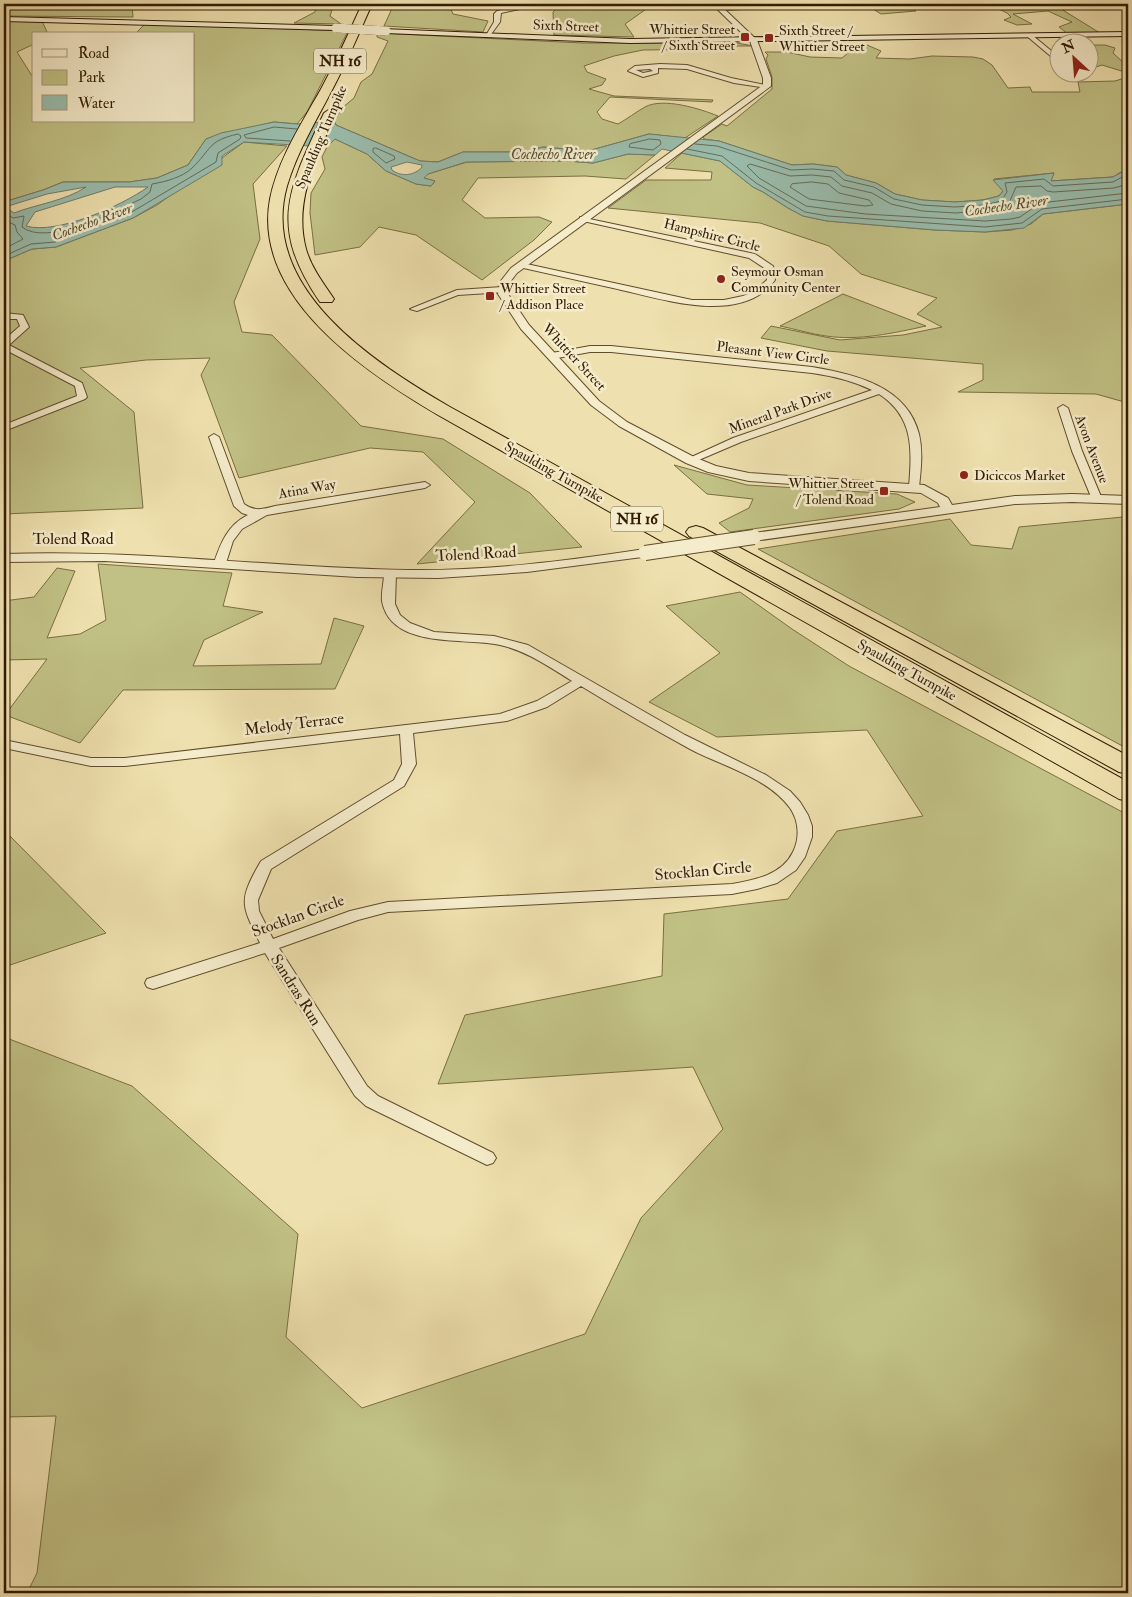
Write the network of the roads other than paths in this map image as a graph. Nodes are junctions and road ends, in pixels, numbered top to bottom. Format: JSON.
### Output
{"nodes":[{"id":1,"x":367,"y":4,"type":"edge"},
{"id":2,"x":380,"y":4,"type":"edge"},
{"id":3,"x":527,"y":6,"type":"dead end"},
{"id":4,"x":718,"y":6,"type":"edge"},
{"id":5,"x":764,"y":7,"type":"dead end"},
{"id":6,"x":4,"y":19,"type":"edge"},
{"id":7,"x":386,"y":31,"type":"joint"},
{"id":8,"x":1128,"y":34,"type":"edge"},
{"id":9,"x":487,"y":36,"type":"junction"},
{"id":10,"x":1030,"y":36,"type":"junction"},
{"id":11,"x":753,"y":40,"type":"junction"},
{"id":12,"x":1050,"y":53,"type":"edge"},
{"id":13,"x":650,"y":67,"type":"dead end"},
{"id":14,"x":350,"y":68,"type":"dead end"},
{"id":15,"x":766,"y":86,"type":"junction"},
{"id":16,"x":336,"y":99,"type":"dead end"},
{"id":17,"x":583,"y":219,"type":"junction"},
{"id":18,"x":522,"y":265,"type":"junction"},
{"id":19,"x":502,"y":290,"type":"junction"},
{"id":20,"x":414,"y":308,"type":"dead end"},
{"id":21,"x":4,"y":316,"type":"edge"},
{"id":22,"x":4,"y":345,"type":"edge"},
{"id":23,"x":552,"y":356,"type":"junction"},
{"id":24,"x":880,"y":390,"type":"junction"},
{"id":25,"x":1063,"y":408,"type":"dead end"},
{"id":26,"x":4,"y":428,"type":"edge"},
{"id":27,"x":214,"y":437,"type":"dead end"},
{"id":28,"x":690,"y":460,"type":"junction"},
{"id":29,"x":425,"y":485,"type":"dead end"},
{"id":30,"x":914,"y":487,"type":"junction"},
{"id":31,"x":1097,"y":499,"type":"junction"},
{"id":32,"x":1128,"y":500,"type":"edge"},
{"id":33,"x":947,"y":509,"type":"junction"},
{"id":34,"x":260,"y":514,"type":"junction"},
{"id":35,"x":754,"y":537,"type":"joint"},
{"id":36,"x":4,"y":558,"type":"edge"},
{"id":37,"x":220,"y":563,"type":"junction"},
{"id":38,"x":390,"y":574,"type":"junction"},
{"id":39,"x":580,"y":681,"type":"junction"},
{"id":40,"x":406,"y":728,"type":"junction"},
{"id":41,"x":4,"y":744,"type":"edge"},
{"id":42,"x":1128,"y":766,"type":"edge"},
{"id":43,"x":1128,"y":793,"type":"edge"},
{"id":44,"x":269,"y":946,"type":"junction"},
{"id":45,"x":153,"y":983,"type":"dead end"},
{"id":46,"x":487,"y":1158,"type":"dead end"}],
"edges":[{"from":1,"to":43,"type":"highway","name":"Spaulding Turnpike","number":"NH 16"},
{"from":2,"to":14,"type":"highway","name":"Spaulding Turnpike","number":"NH 16"},
{"from":3,"to":9,"type":"street"},
{"from":4,"to":5,"type":"street"},
{"from":4,"to":11,"type":"street"},
{"from":6,"to":7,"type":"main road","name":"Sixth Street","bridge":true},
{"from":7,"to":9,"type":"main road","name":"Sixth Street"},
{"from":8,"to":10,"type":"main road","name":"Sixth Street"},
{"from":9,"to":11,"type":"main road","name":"Sixth Street"},
{"from":10,"to":11,"type":"main road","name":"Sixth Street"},
{"from":10,"to":12,"type":"street"},
{"from":11,"to":15,"type":"street"},
{"from":13,"to":15,"type":"street"},
{"from":15,"to":17,"type":"street"},
{"from":16,"to":42,"type":"highway","name":"Spaulding Turnpike","number":"NH 16"},
{"from":17,"to":18,"type":"street"},
{"from":17,"to":18,"type":"street","name":"Hampshire Circle"},
{"from":18,"to":19,"type":"street"},
{"from":19,"to":20,"type":"street"},
{"from":19,"to":23,"type":"street","name":"Whittier Street"},
{"from":21,"to":22,"type":"street"},
{"from":22,"to":26,"type":"street"},
{"from":23,"to":24,"type":"street","name":"Pleasant View Circle"},
{"from":23,"to":28,"type":"street","name":"Whittier Street"},
{"from":24,"to":28,"type":"street","name":"Mineral Park Drive"},
{"from":24,"to":30,"type":"street","name":"Pleasant View Circle"},
{"from":25,"to":31,"type":"street","name":"Avon Avenue"},
{"from":27,"to":34,"type":"street"},
{"from":28,"to":30,"type":"street","name":"Whittier Street"},
{"from":29,"to":34,"type":"street","name":"Atina Way"},
{"from":30,"to":33,"type":"street"},
{"from":31,"to":32,"type":"street"},
{"from":31,"to":33,"type":"street"},
{"from":33,"to":35,"type":"street","name":"Tolend Road"},
{"from":34,"to":37,"type":"street","name":"Atina Way"},
{"from":35,"to":38,"type":"street","name":"Tolend Road","bridge":true},
{"from":36,"to":37,"type":"street","name":"Tolend Road"},
{"from":37,"to":38,"type":"street","name":"Tolend Road"},
{"from":38,"to":39,"type":"street","name":"Stocklan Circle"},
{"from":39,"to":40,"type":"street","name":"Melody Terrace"},
{"from":39,"to":44,"type":"street","name":"Stocklan Circle"},
{"from":40,"to":41,"type":"street","name":"Melody Terrace"},
{"from":40,"to":44,"type":"street","name":"Sandras Run"},
{"from":44,"to":45,"type":"street","name":"Stocklan Circle"},
{"from":44,"to":46,"type":"street","name":"Sandras Run"}]}
